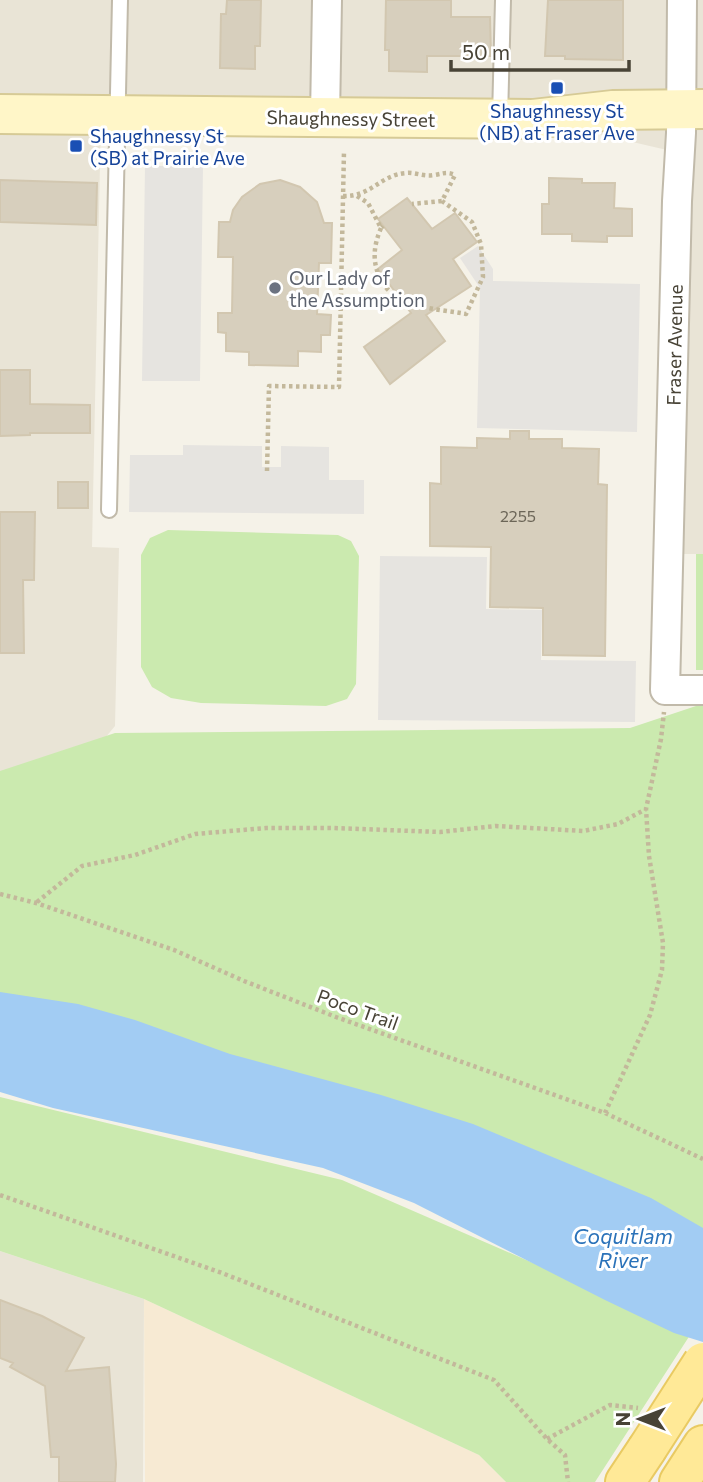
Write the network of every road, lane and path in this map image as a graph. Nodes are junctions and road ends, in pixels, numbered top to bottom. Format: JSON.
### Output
{"nodes":[{"id":1,"x":120,"y":0,"type":"edge"},
{"id":2,"x":327,"y":0,"type":"edge"},
{"id":3,"x":503,"y":0,"type":"edge"},
{"id":4,"x":682,"y":0,"type":"edge"},
{"id":5,"x":0,"y":114,"type":"edge"},
{"id":6,"x":117,"y":116,"type":"junction"},
{"id":7,"x":325,"y":117,"type":"junction"},
{"id":8,"x":517,"y":119,"type":"junction"},
{"id":9,"x":692,"y":121,"type":"edge"},
{"id":10,"x":344,"y":151,"type":"dead end"},
{"id":11,"x":343,"y":195,"type":"junction"},
{"id":12,"x":357,"y":196,"type":"junction"},
{"id":13,"x":442,"y":201,"type":"junction"},
{"id":14,"x":412,"y":204,"type":"dead end"},
{"id":15,"x":267,"y":471,"type":"dead end"},
{"id":16,"x":109,"y":510,"type":"dead end"},
{"id":17,"x":665,"y":690,"type":"junction"},
{"id":18,"x":703,"y":690,"type":"edge"},
{"id":19,"x":646,"y":809,"type":"junction"},
{"id":20,"x":0,"y":894,"type":"edge"},
{"id":21,"x":36,"y":903,"type":"junction"},
{"id":22,"x":605,"y":1113,"type":"junction"},
{"id":23,"x":703,"y":1159,"type":"edge"},
{"id":24,"x":0,"y":1195,"type":"edge"},
{"id":25,"x":703,"y":1362,"type":"edge"},
{"id":26,"x":641,"y":1408,"type":"dead end"},
{"id":27,"x":547,"y":1439,"type":"junction"},
{"id":28,"x":568,"y":1482,"type":"edge"},
{"id":29,"x":625,"y":1482,"type":"edge"}],
"edges":[{"from":1,"to":6,"type":"lane"},
{"from":2,"to":7,"type":"street"},
{"from":3,"to":8,"type":"lane"},
{"from":4,"to":9,"type":"street","name":"Fraser Avenue"},
{"from":5,"to":6,"type":"main road","name":"Shaughnessy Street"},
{"from":6,"to":7,"type":"main road","name":"Shaughnessy Street"},
{"from":6,"to":16,"type":"lane"},
{"from":7,"to":8,"type":"main road","name":"Shaughnessy Street"},
{"from":8,"to":9,"type":"main road","name":"Shaughnessy Street"},
{"from":9,"to":17,"type":"street","name":"Fraser Avenue"},
{"from":10,"to":11,"type":"path"},
{"from":11,"to":12,"type":"path"},
{"from":11,"to":15,"type":"path"},
{"from":12,"to":13,"type":"path"},
{"from":12,"to":13,"type":"path"},
{"from":13,"to":14,"type":"path"},
{"from":17,"to":18,"type":"street"},
{"from":17,"to":19,"type":"path"},
{"from":19,"to":21,"type":"path"},
{"from":19,"to":22,"type":"path"},
{"from":20,"to":21,"type":"path","name":"Poco Trail"},
{"from":21,"to":22,"type":"path","name":"Poco Trail"},
{"from":22,"to":23,"type":"path","name":"Poco Trail"},
{"from":24,"to":27,"type":"path"},
{"from":25,"to":29,"type":"main road","bridge":true},
{"from":26,"to":27,"type":"path"},
{"from":27,"to":28,"type":"path"}]}
